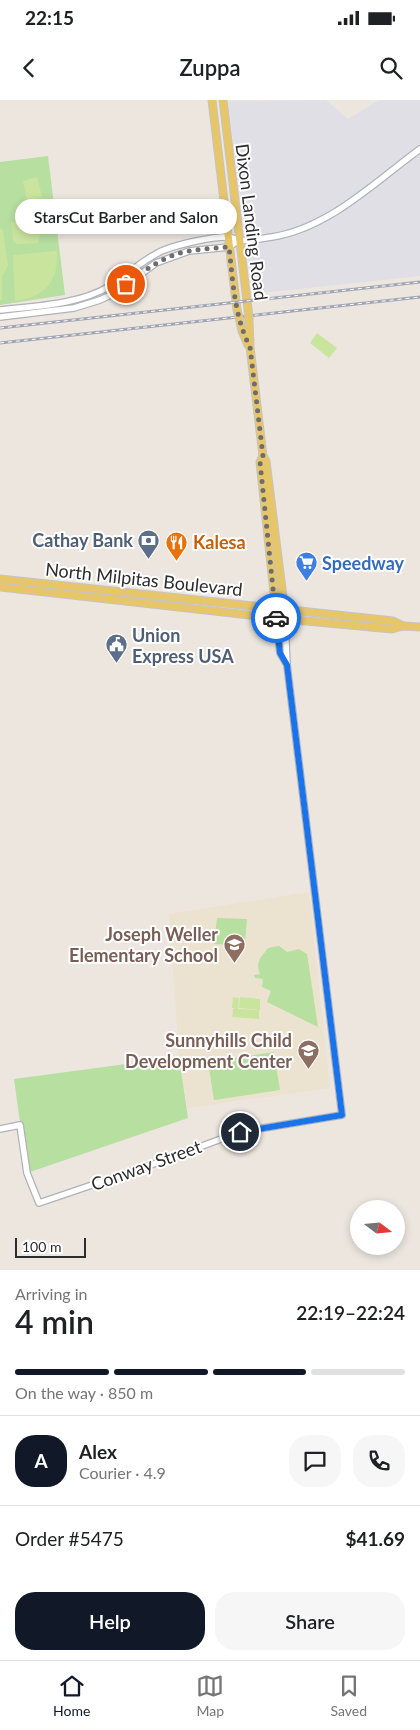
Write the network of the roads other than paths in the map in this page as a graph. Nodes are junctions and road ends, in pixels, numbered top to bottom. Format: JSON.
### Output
{"nodes":[{"id":1,"x":212,"y":100,"type":"edge"},
{"id":2,"x":222,"y":100,"type":"edge"},
{"id":3,"x":420,"y":148,"type":"edge"},
{"id":4,"x":228,"y":237,"type":"junction"},
{"id":5,"x":239,"y":240,"type":"junction"},
{"id":6,"x":229,"y":247,"type":"junction"},
{"id":7,"x":0,"y":310,"type":"edge"},
{"id":8,"x":0,"y":317,"type":"edge"},
{"id":9,"x":250,"y":347,"type":"junction"},
{"id":10,"x":263,"y":456,"type":"junction"},
{"id":11,"x":0,"y":579,"type":"edge"},
{"id":12,"x":0,"y":588,"type":"edge"},
{"id":13,"x":276,"y":608,"type":"junction"},
{"id":14,"x":284,"y":610,"type":"junction"},
{"id":15,"x":276,"y":618,"type":"junction"},
{"id":16,"x":285,"y":619,"type":"junction"},
{"id":17,"x":402,"y":626,"type":"junction"},
{"id":18,"x":420,"y":627,"type":"edge"},
{"id":19,"x":287,"y":665,"type":"junction"},
{"id":20,"x":0,"y":1129,"type":"edge"}],
"edges":[{"from":1,"to":4,"type":"main road","name":"Dixon Landing Road"},
{"from":2,"to":5,"type":"main road","name":"Dixon Landing Road"},
{"from":3,"to":5,"type":"street"},
{"from":4,"to":5,"type":"street"},
{"from":4,"to":6,"type":"main road","name":"Dixon Landing Road"},
{"from":4,"to":7,"type":"street"},
{"from":5,"to":6,"type":"street"},
{"from":5,"to":9,"type":"main road","name":"Dixon Landing Road","bridge":true},
{"from":6,"to":8,"type":"street"},
{"from":6,"to":9,"type":"main road","name":"Dixon Landing Road","bridge":true},
{"from":9,"to":10,"type":"main road","name":"Dixon Landing Road"},
{"from":10,"to":13,"type":"main road","name":"Dixon Landing Road"},
{"from":10,"to":14,"type":"main road","name":"Dixon Landing Road"},
{"from":11,"to":13,"type":"main road","name":"North Milpitas Boulevard"},
{"from":12,"to":15,"type":"main road","name":"North Milpitas Boulevard"},
{"from":13,"to":14,"type":"main road","name":"North Milpitas Boulevard"},
{"from":13,"to":15,"type":"main road","name":"Dixon Landing Road"},
{"from":14,"to":16,"type":"main road","name":"Dixon Landing Road"},
{"from":14,"to":17,"type":"main road","name":"North Milpitas Boulevard"},
{"from":15,"to":16,"type":"main road","name":"North Milpitas Boulevard"},
{"from":15,"to":19,"type":"street"},
{"from":16,"to":17,"type":"main road","name":"North Milpitas Boulevard"},
{"from":16,"to":19,"type":"street"},
{"from":17,"to":18,"type":"main road","name":"North Milpitas Boulevard"},
{"from":19,"to":20,"type":"street","name":"Conway Street"}]}
